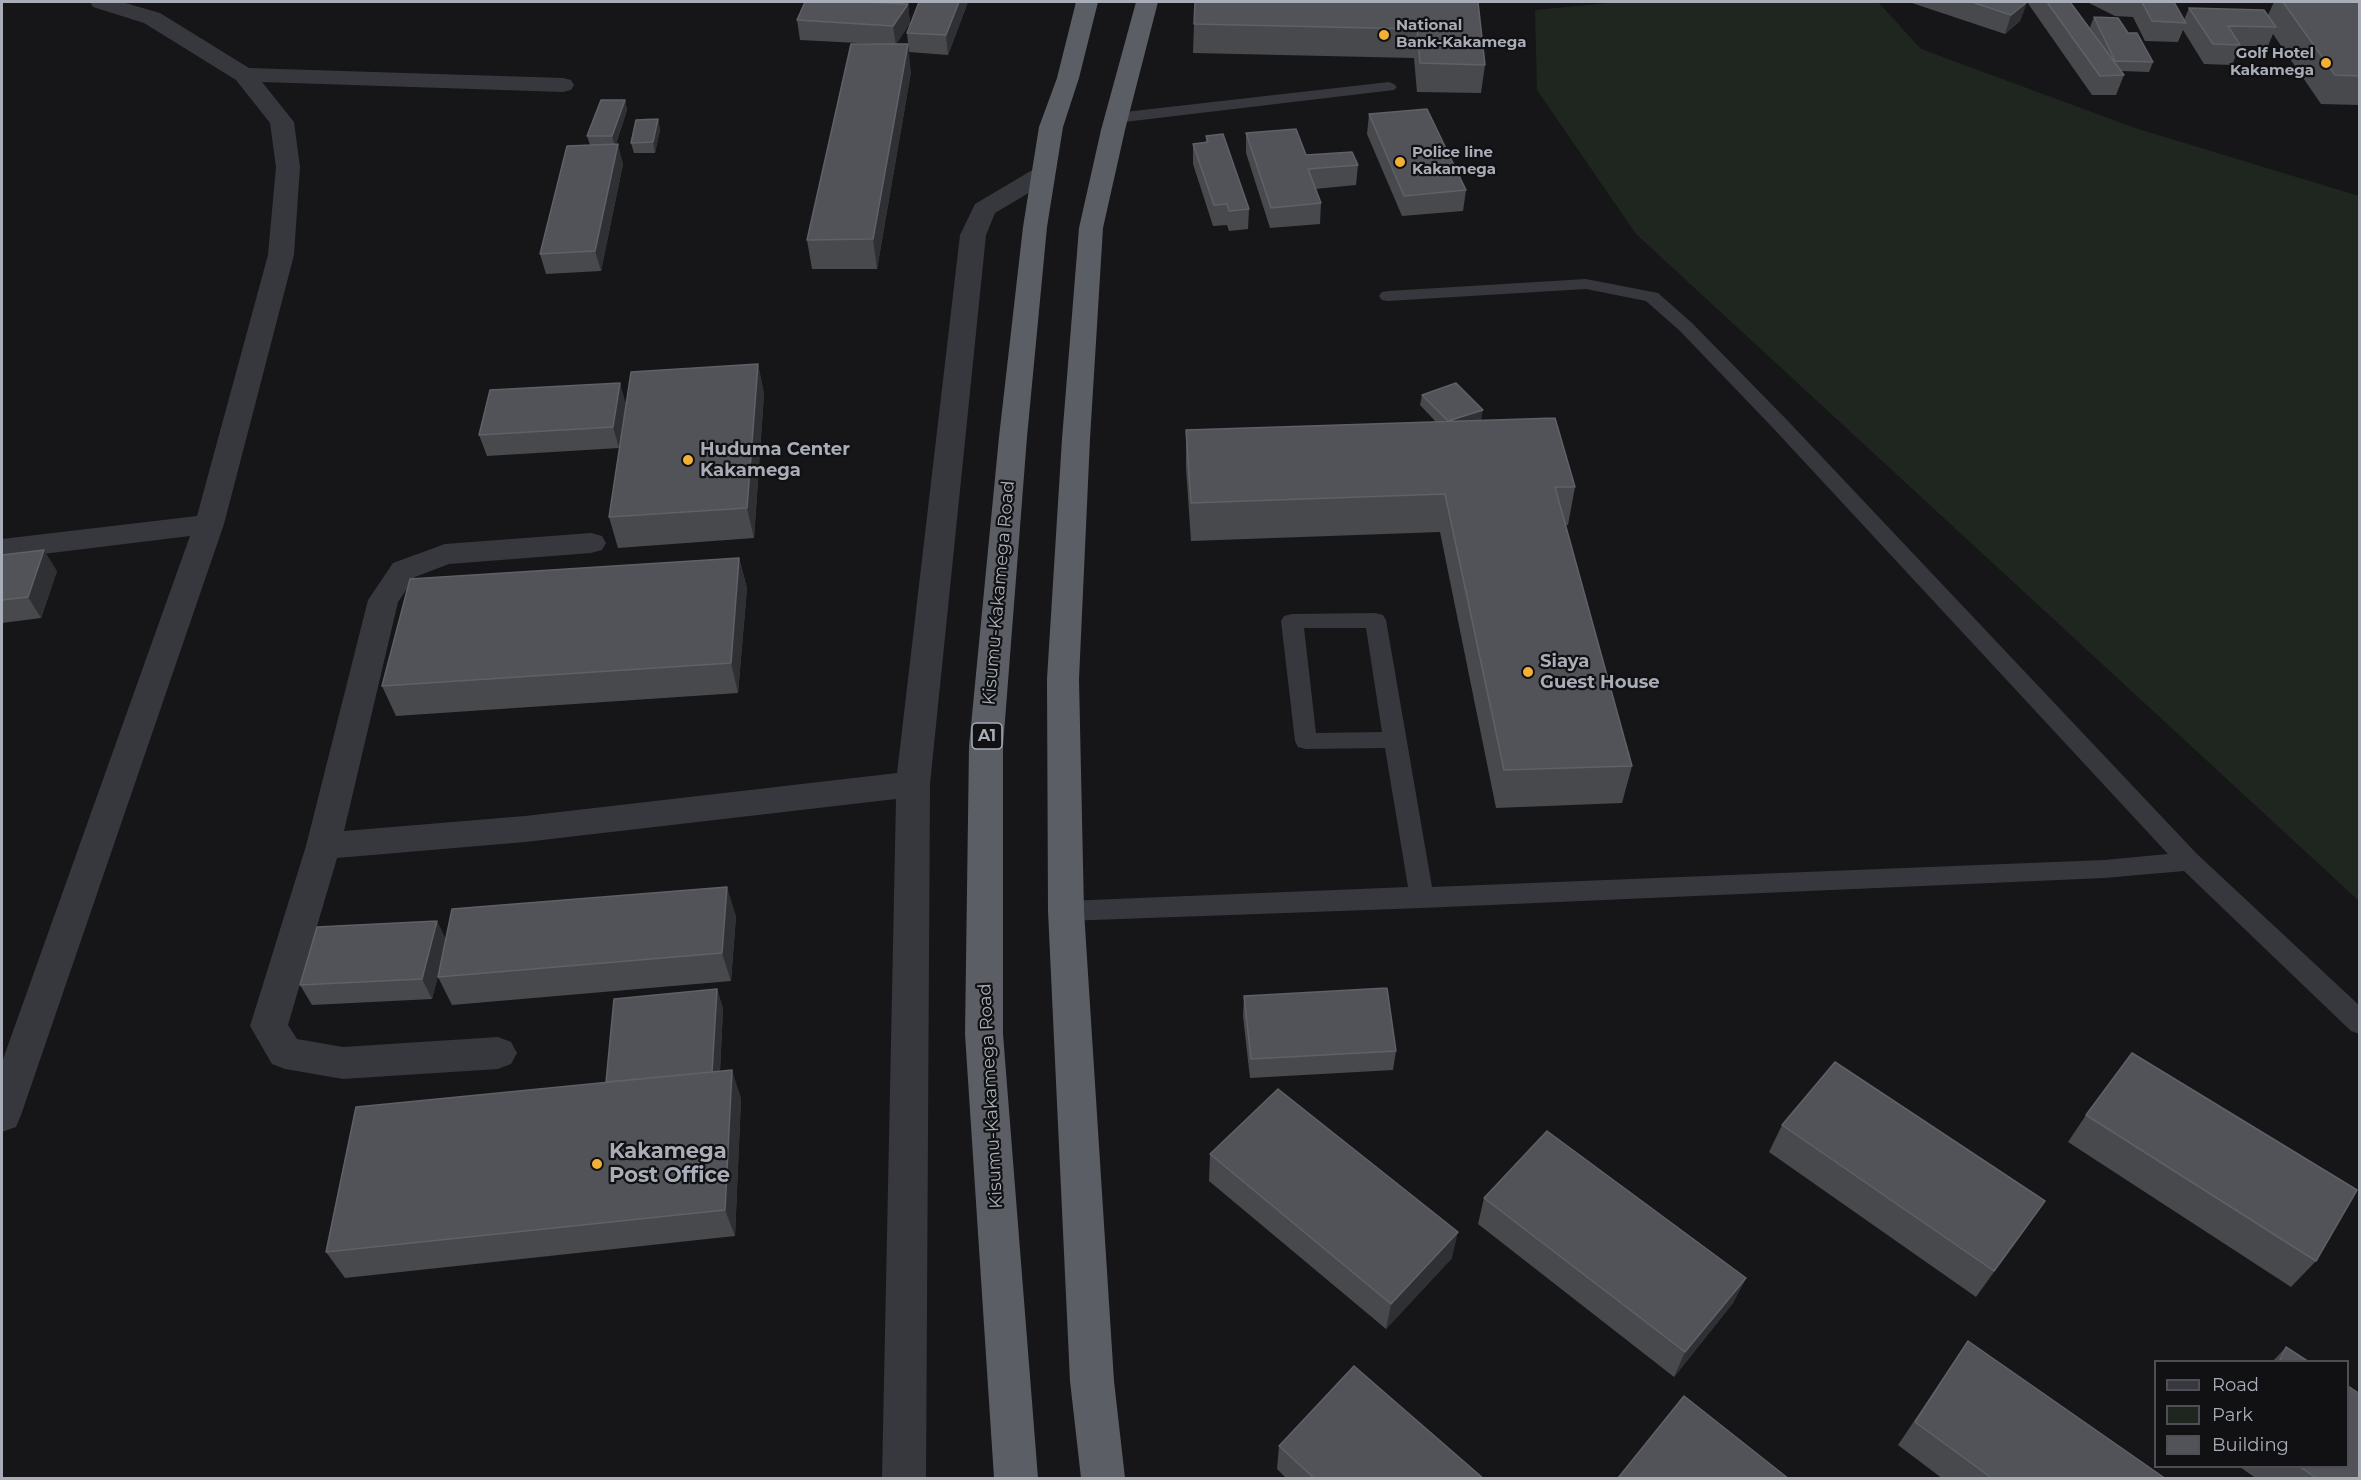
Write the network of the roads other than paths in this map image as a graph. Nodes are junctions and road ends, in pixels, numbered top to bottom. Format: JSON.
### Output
{"nodes":[{"id":1,"x":101,"y":2,"type":"edge"},
{"id":2,"x":1088,"y":2,"type":"edge"},
{"id":3,"x":1147,"y":2,"type":"edge"},
{"id":4,"x":244,"y":75,"type":"junction"},
{"id":5,"x":563,"y":85,"type":"dead end"},
{"id":6,"x":1389,"y":87,"type":"dead end"},
{"id":7,"x":1116,"y":118,"type":"junction"},
{"id":8,"x":1043,"y":174,"type":"junction"},
{"id":9,"x":1388,"y":296,"type":"dead end"},
{"id":10,"x":209,"y":524,"type":"junction"},
{"id":11,"x":591,"y":543,"type":"dead end"},
{"id":12,"x":2,"y":549,"type":"edge"},
{"id":13,"x":1395,"y":740,"type":"junction"},
{"id":14,"x":913,"y":784,"type":"junction"},
{"id":15,"x":323,"y":846,"type":"junction"},
{"id":16,"x":2189,"y":861,"type":"junction"},
{"id":17,"x":1422,"y":898,"type":"junction"},
{"id":18,"x":1066,"y":911,"type":"junction"},
{"id":19,"x":2360,"y":1023,"type":"edge"},
{"id":20,"x":498,"y":1053,"type":"dead end"},
{"id":21,"x":2,"y":1115,"type":"edge"},
{"id":22,"x":904,"y":1479,"type":"edge"},
{"id":23,"x":1016,"y":1479,"type":"edge"},
{"id":24,"x":1103,"y":1479,"type":"edge"}],
"edges":[{"from":1,"to":4,"type":"street"},
{"from":2,"to":8,"type":"highway","name":"Kisumu-Kakamega Road","number":"A1"},
{"from":3,"to":7,"type":"highway"},
{"from":4,"to":5,"type":"street"},
{"from":4,"to":10,"type":"street"},
{"from":6,"to":7,"type":"lane"},
{"from":7,"to":18,"type":"highway"},
{"from":8,"to":14,"type":"street"},
{"from":8,"to":23,"type":"highway","name":"Kisumu-Kakamega Road","number":"A1"},
{"from":9,"to":16,"type":"lane"},
{"from":10,"to":12,"type":"street"},
{"from":10,"to":21,"type":"street"},
{"from":11,"to":15,"type":"street"},
{"from":13,"to":13,"type":"lane"},
{"from":13,"to":17,"type":"lane"},
{"from":14,"to":15,"type":"street"},
{"from":14,"to":22,"type":"street"},
{"from":15,"to":20,"type":"street"},
{"from":16,"to":17,"type":"lane"},
{"from":16,"to":19,"type":"lane"},
{"from":17,"to":18,"type":"lane"},
{"from":18,"to":24,"type":"highway"}]}
